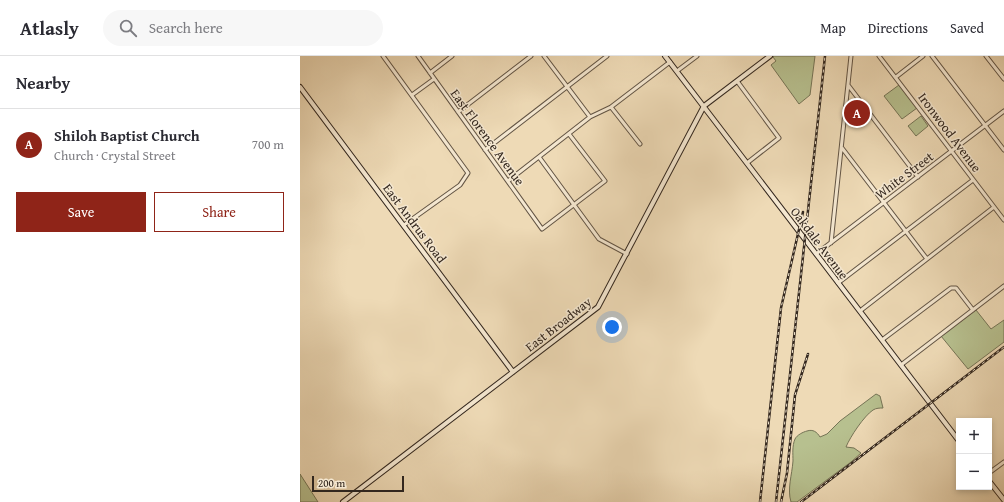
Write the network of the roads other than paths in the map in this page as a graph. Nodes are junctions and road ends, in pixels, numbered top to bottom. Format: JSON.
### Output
{"nodes":[{"id":1,"x":383,"y":56,"type":"edge"},
{"id":2,"x":418,"y":56,"type":"edge"},
{"id":3,"x":452,"y":56,"type":"edge"},
{"id":4,"x":531,"y":56,"type":"edge"},
{"id":5,"x":545,"y":56,"type":"edge"},
{"id":6,"x":608,"y":56,"type":"edge"},
{"id":7,"x":665,"y":56,"type":"edge"},
{"id":8,"x":696,"y":56,"type":"edge"},
{"id":9,"x":770,"y":56,"type":"edge"},
{"id":10,"x":851,"y":56,"type":"edge"},
{"id":11,"x":879,"y":56,"type":"edge"},
{"id":12,"x":924,"y":56,"type":"edge"},
{"id":13,"x":932,"y":56,"type":"edge"},
{"id":14,"x":986,"y":56,"type":"edge"},
{"id":15,"x":670,"y":62,"type":"junction"},
{"id":16,"x":677,"y":71,"type":"junction"},
{"id":17,"x":430,"y":73,"type":"junction"},
{"id":18,"x":896,"y":78,"type":"junction"},
{"id":19,"x":434,"y":79,"type":"junction"},
{"id":20,"x":1004,"y":79,"type":"edge"},
{"id":21,"x":737,"y":81,"type":"junction"},
{"id":22,"x":848,"y":85,"type":"junction"},
{"id":23,"x":300,"y":87,"type":"edge"},
{"id":24,"x":567,"y":87,"type":"junction"},
{"id":25,"x":412,"y":95,"type":"junction"},
{"id":26,"x":704,"y":106,"type":"junction"},
{"id":27,"x":611,"y":107,"type":"junction"},
{"id":28,"x":1004,"y":111,"type":"edge"},
{"id":29,"x":458,"y":112,"type":"junction"},
{"id":30,"x":590,"y":117,"type":"junction"},
{"id":31,"x":985,"y":125,"type":"junction"},
{"id":32,"x":569,"y":134,"type":"junction"},
{"id":33,"x":640,"y":144,"type":"dead end"},
{"id":34,"x":841,"y":147,"type":"junction"},
{"id":35,"x":485,"y":150,"type":"junction"},
{"id":36,"x":1004,"y":150,"type":"edge"},
{"id":37,"x":952,"y":151,"type":"junction"},
{"id":38,"x":539,"y":158,"type":"junction"},
{"id":39,"x":746,"y":162,"type":"junction"},
{"id":40,"x":918,"y":177,"type":"junction"},
{"id":41,"x":973,"y":180,"type":"junction"},
{"id":42,"x":508,"y":181,"type":"junction"},
{"id":43,"x":884,"y":203,"type":"junction"},
{"id":44,"x":574,"y":205,"type":"junction"},
{"id":45,"x":994,"y":207,"type":"junction"},
{"id":46,"x":1004,"y":220,"type":"edge"},
{"id":47,"x":404,"y":225,"type":"junction"},
{"id":48,"x":905,"y":231,"type":"junction"},
{"id":49,"x":831,"y":243,"type":"junction"},
{"id":50,"x":627,"y":254,"type":"junction"},
{"id":51,"x":816,"y":254,"type":"junction"},
{"id":52,"x":927,"y":259,"type":"junction"},
{"id":53,"x":838,"y":283,"type":"junction"},
{"id":54,"x":1004,"y":286,"type":"edge"},
{"id":55,"x":973,"y":310,"type":"junction"},
{"id":56,"x":860,"y":311,"type":"junction"},
{"id":57,"x":882,"y":340,"type":"junction"},
{"id":58,"x":901,"y":365,"type":"junction"},
{"id":59,"x":513,"y":372,"type":"junction"},
{"id":60,"x":956,"y":437,"type":"edge"},
{"id":61,"x":1004,"y":462,"type":"edge"},
{"id":62,"x":992,"y":471,"type":"edge"},
{"id":63,"x":992,"y":485,"type":"edge"},
{"id":64,"x":1004,"y":500,"type":"edge"},
{"id":65,"x":343,"y":502,"type":"edge"}],
"edges":[{"from":1,"to":25,"type":"street"},
{"from":2,"to":17,"type":"street","name":"East Florence Avenue"},
{"from":3,"to":17,"type":"street"},
{"from":4,"to":29,"type":"street"},
{"from":5,"to":24,"type":"street"},
{"from":6,"to":24,"type":"street"},
{"from":7,"to":15,"type":"street","name":"Oakdale Avenue"},
{"from":8,"to":16,"type":"street"},
{"from":9,"to":21,"type":"street","name":"East Broadway"},
{"from":10,"to":22,"type":"street"},
{"from":11,"to":18,"type":"street","name":"Ironwood Avenue"},
{"from":12,"to":18,"type":"street"},
{"from":13,"to":31,"type":"street"},
{"from":14,"to":20,"type":"street"},
{"from":15,"to":16,"type":"street","name":"Oakdale Avenue"},
{"from":15,"to":27,"type":"street"},
{"from":16,"to":26,"type":"street","name":"Oakdale Avenue"},
{"from":17,"to":19,"type":"street","name":"East Florence Avenue"},
{"from":18,"to":37,"type":"street","name":"Ironwood Avenue"},
{"from":19,"to":25,"type":"street"},
{"from":19,"to":29,"type":"street","name":"East Florence Avenue"},
{"from":21,"to":26,"type":"street","name":"East Broadway"},
{"from":21,"to":39,"type":"street"},
{"from":22,"to":34,"type":"street"},
{"from":22,"to":40,"type":"street"},
{"from":23,"to":47,"type":"street","name":"East Andrus Road"},
{"from":24,"to":30,"type":"street"},
{"from":24,"to":35,"type":"street"},
{"from":25,"to":47,"type":"street"},
{"from":26,"to":39,"type":"street","name":"Oakdale Avenue"},
{"from":26,"to":50,"type":"street","name":"East Broadway"},
{"from":27,"to":30,"type":"street"},
{"from":27,"to":33,"type":"street"},
{"from":28,"to":31,"type":"street","name":"White Street"},
{"from":29,"to":35,"type":"street","name":"East Florence Avenue"},
{"from":30,"to":32,"type":"street"},
{"from":31,"to":36,"type":"street"},
{"from":31,"to":37,"type":"street","name":"White Street"},
{"from":32,"to":38,"type":"street"},
{"from":32,"to":44,"type":"street"},
{"from":34,"to":43,"type":"street"},
{"from":34,"to":49,"type":"street"},
{"from":35,"to":42,"type":"street","name":"East Florence Avenue"},
{"from":37,"to":40,"type":"street","name":"White Street"},
{"from":37,"to":41,"type":"street","name":"Ironwood Avenue"},
{"from":38,"to":42,"type":"street"},
{"from":38,"to":44,"type":"street"},
{"from":39,"to":51,"type":"street","name":"Oakdale Avenue"},
{"from":40,"to":43,"type":"street","name":"White Street"},
{"from":41,"to":45,"type":"street","name":"Ironwood Avenue"},
{"from":41,"to":48,"type":"street"},
{"from":42,"to":44,"type":"street","name":"East Florence Avenue"},
{"from":43,"to":48,"type":"street"},
{"from":43,"to":49,"type":"street","name":"White Street"},
{"from":44,"to":50,"type":"street"},
{"from":45,"to":46,"type":"street","name":"Ironwood Avenue"},
{"from":45,"to":52,"type":"street"},
{"from":47,"to":59,"type":"street","name":"East Andrus Road"},
{"from":48,"to":52,"type":"street"},
{"from":48,"to":53,"type":"street"},
{"from":49,"to":51,"type":"street","name":"White Street"},
{"from":50,"to":59,"type":"street","name":"East Broadway"},
{"from":51,"to":53,"type":"street","name":"Oakdale Avenue"},
{"from":52,"to":56,"type":"street"},
{"from":53,"to":56,"type":"street","name":"Oakdale Avenue"},
{"from":54,"to":55,"type":"street"},
{"from":55,"to":57,"type":"street"},
{"from":55,"to":58,"type":"street"},
{"from":56,"to":57,"type":"street","name":"Oakdale Avenue"},
{"from":57,"to":58,"type":"street","name":"Oakdale Avenue"},
{"from":58,"to":60,"type":"street","name":"Oakdale Avenue"},
{"from":59,"to":65,"type":"street","name":"East Broadway"},
{"from":61,"to":62,"type":"street"},
{"from":63,"to":64,"type":"street"}]}
